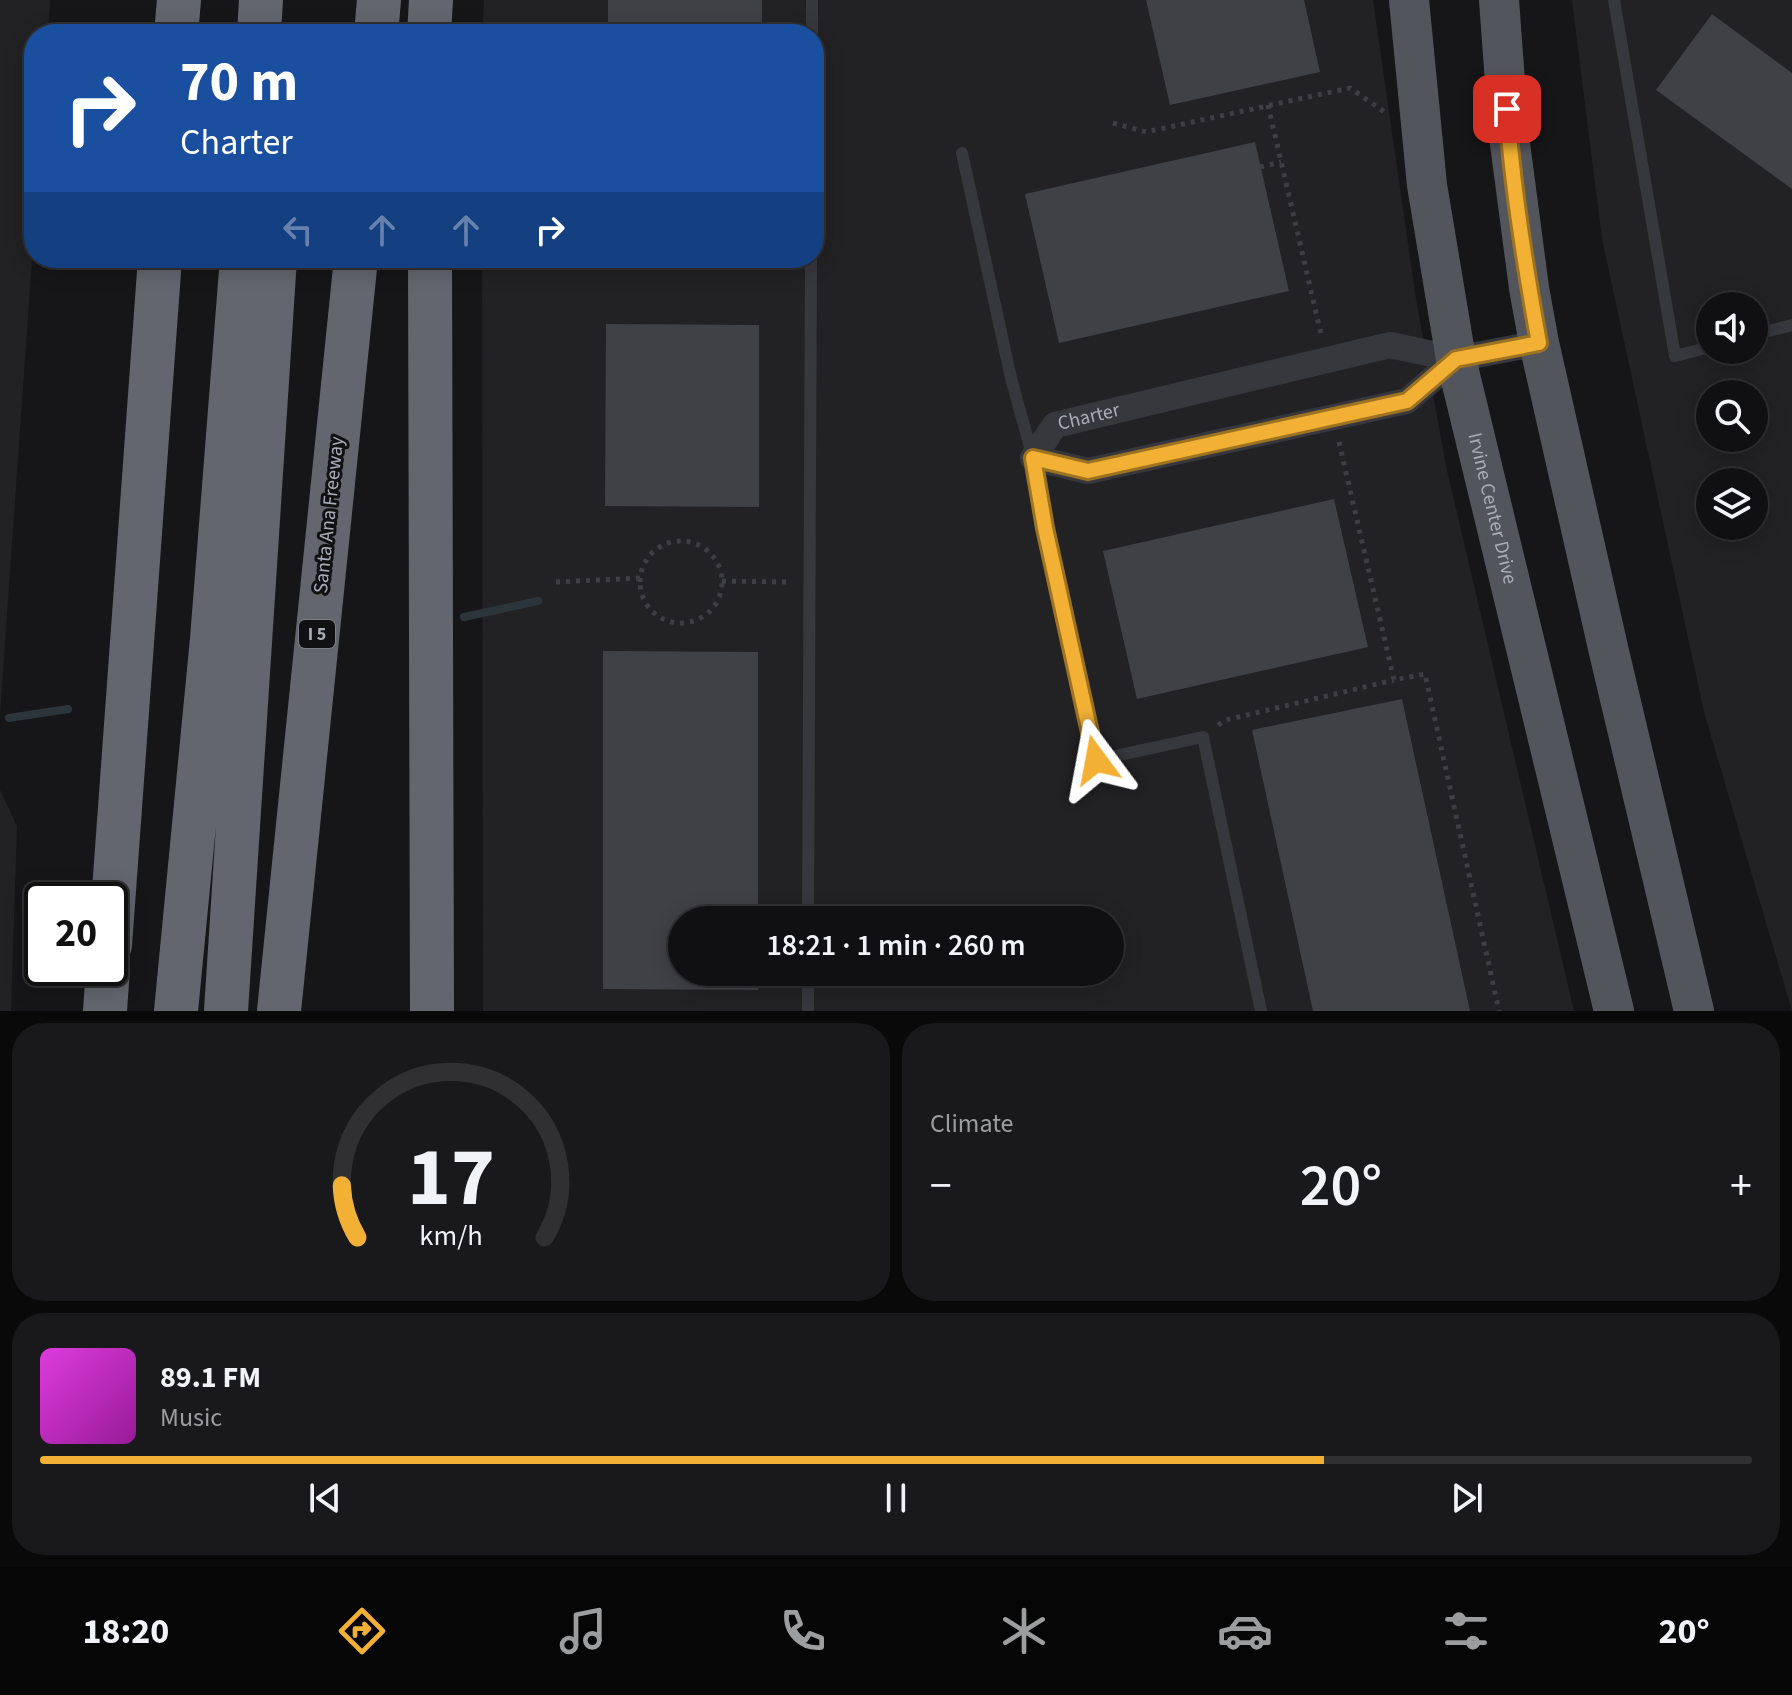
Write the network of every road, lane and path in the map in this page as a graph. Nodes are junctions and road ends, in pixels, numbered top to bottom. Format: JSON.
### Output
{"nodes":[{"id":1,"x":179,"y":0,"type":"edge"},
{"id":2,"x":261,"y":0,"type":"edge"},
{"id":3,"x":290,"y":0,"type":"edge"},
{"id":4,"x":379,"y":0,"type":"edge"},
{"id":5,"x":431,"y":0,"type":"edge"},
{"id":6,"x":812,"y":0,"type":"edge"},
{"id":7,"x":1409,"y":0,"type":"edge"},
{"id":8,"x":1499,"y":0,"type":"edge"},
{"id":9,"x":1614,"y":0,"type":"edge"},
{"id":10,"x":177,"y":24,"type":"edge"},
{"id":11,"x":260,"y":24,"type":"edge"},
{"id":12,"x":289,"y":24,"type":"edge"},
{"id":13,"x":377,"y":24,"type":"edge"},
{"id":14,"x":430,"y":24,"type":"edge"},
{"id":15,"x":812,"y":24,"type":"edge"},
{"id":16,"x":1268,"y":105,"type":"junction"},
{"id":17,"x":1113,"y":123,"type":"dead end"},
{"id":18,"x":1421,"y":125,"type":"junction"},
{"id":19,"x":962,"y":153,"type":"dead end"},
{"id":20,"x":1281,"y":162,"type":"junction"},
{"id":21,"x":1260,"y":167,"type":"dead end"},
{"id":22,"x":159,"y":268,"type":"edge"},
{"id":23,"x":241,"y":268,"type":"edge"},
{"id":24,"x":274,"y":268,"type":"edge"},
{"id":25,"x":355,"y":268,"type":"edge"},
{"id":26,"x":430,"y":268,"type":"edge"},
{"id":27,"x":811,"y":268,"type":"edge"},
{"id":28,"x":1792,"y":325,"type":"edge"},
{"id":29,"x":1768,"y":331,"type":"edge"},
{"id":30,"x":1539,"y":343,"type":"junction"},
{"id":31,"x":1696,"y":351,"type":"edge"},
{"id":32,"x":1456,"y":359,"type":"junction"},
{"id":33,"x":1327,"y":360,"type":"junction"},
{"id":34,"x":1333,"y":417,"type":"junction"},
{"id":35,"x":1033,"y":458,"type":"junction"},
{"id":36,"x":641,"y":578,"type":"junction"},
{"id":37,"x":722,"y":581,"type":"junction"},
{"id":38,"x":556,"y":582,"type":"dead end"},
{"id":39,"x":809,"y":582,"type":"junction"},
{"id":40,"x":1394,"y":680,"type":"junction"},
{"id":41,"x":1203,"y":737,"type":"junction"},
{"id":42,"x":115,"y":882,"type":"edge"},
{"id":43,"x":808,"y":906,"type":"edge"},
{"id":44,"x":107,"y":986,"type":"edge"},
{"id":45,"x":808,"y":986,"type":"edge"},
{"id":46,"x":105,"y":1011,"type":"edge"},
{"id":47,"x":176,"y":1011,"type":"edge"},
{"id":48,"x":226,"y":1011,"type":"edge"},
{"id":49,"x":279,"y":1011,"type":"edge"},
{"id":50,"x":432,"y":1011,"type":"edge"},
{"id":51,"x":808,"y":1011,"type":"edge"},
{"id":52,"x":1261,"y":1011,"type":"edge"},
{"id":53,"x":1499,"y":1011,"type":"edge"},
{"id":54,"x":1614,"y":1011,"type":"edge"},
{"id":55,"x":1694,"y":1011,"type":"edge"}],
"edges":[{"from":1,"to":10,"type":"highway"},
{"from":2,"to":11,"type":"highway"},
{"from":3,"to":12,"type":"highway"},
{"from":4,"to":13,"type":"highway"},
{"from":5,"to":14,"type":"highway"},
{"from":6,"to":15,"type":"lane"},
{"from":7,"to":18,"type":"main road","name":"Irvine Center Drive"},
{"from":8,"to":30,"type":"main road"},
{"from":9,"to":31,"type":"lane"},
{"from":16,"to":17,"type":"path"},
{"from":16,"to":18,"type":"path"},
{"from":16,"to":20,"type":"path"},
{"from":18,"to":32,"type":"main road","name":"Irvine Center Drive"},
{"from":19,"to":35,"type":"lane"},
{"from":20,"to":21,"type":"path"},
{"from":20,"to":33,"type":"path"},
{"from":22,"to":42,"type":"highway"},
{"from":23,"to":47,"type":"highway"},
{"from":24,"to":48,"type":"highway"},
{"from":25,"to":49,"type":"highway","name":"Santa Ana Freeway","number":"I 5"},
{"from":26,"to":50,"type":"highway"},
{"from":27,"to":39,"type":"lane"},
{"from":28,"to":29,"type":"lane"},
{"from":30,"to":32,"type":"street","name":"Charter"},
{"from":30,"to":55,"type":"main road"},
{"from":32,"to":33,"type":"street","name":"Charter"},
{"from":32,"to":34,"type":"street","name":"Charter"},
{"from":32,"to":54,"type":"main road","name":"Irvine Center Drive"},
{"from":33,"to":35,"type":"street","name":"Charter"},
{"from":34,"to":35,"type":"street","name":"Charter"},
{"from":34,"to":40,"type":"path"},
{"from":35,"to":41,"type":"lane"},
{"from":36,"to":37,"type":"path"},
{"from":36,"to":37,"type":"path"},
{"from":36,"to":38,"type":"path"},
{"from":37,"to":39,"type":"path"},
{"from":39,"to":43,"type":"lane"},
{"from":40,"to":41,"type":"path"},
{"from":40,"to":53,"type":"path"},
{"from":41,"to":52,"type":"lane"},
{"from":44,"to":46,"type":"highway"},
{"from":45,"to":51,"type":"lane"}]}
